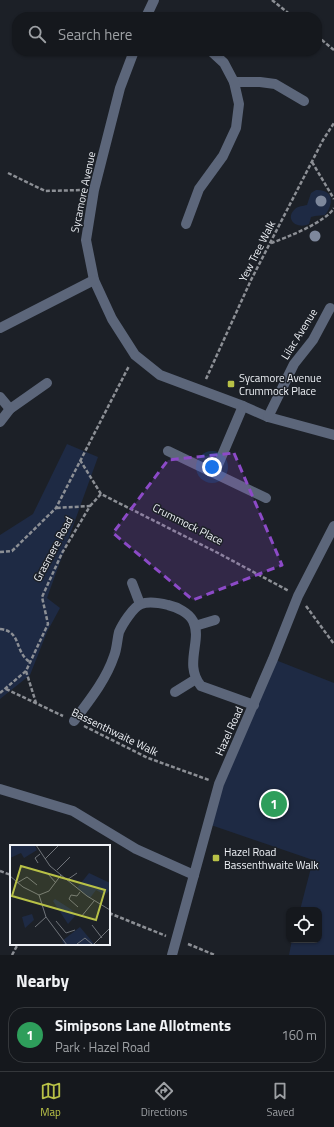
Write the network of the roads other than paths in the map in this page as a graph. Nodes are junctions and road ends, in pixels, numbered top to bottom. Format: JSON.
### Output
{"nodes":[{"id":1,"x":154,"y":0,"type":"edge"},
{"id":2,"x":149,"y":12,"type":"edge"},
{"id":3,"x":132,"y":56,"type":"edge"},
{"id":4,"x":216,"y":56,"type":"edge"},
{"id":5,"x":234,"y":82,"type":"junction"},
{"id":6,"x":304,"y":101,"type":"dead end"},
{"id":7,"x":186,"y":224,"type":"dead end"},
{"id":8,"x":94,"y":280,"type":"junction"},
{"id":9,"x":330,"y":308,"type":"dead end"},
{"id":10,"x":0,"y":328,"type":"edge"},
{"id":11,"x":47,"y":383,"type":"dead end"},
{"id":12,"x":0,"y":397,"type":"edge"},
{"id":13,"x":243,"y":406,"type":"junction"},
{"id":14,"x":10,"y":409,"type":"junction"},
{"id":15,"x":268,"y":416,"type":"junction"},
{"id":16,"x":0,"y":422,"type":"edge"},
{"id":17,"x":334,"y":435,"type":"edge"},
{"id":18,"x":168,"y":451,"type":"dead end"},
{"id":19,"x":215,"y":472,"type":"junction"},
{"id":20,"x":266,"y":498,"type":"dead end"},
{"id":21,"x":334,"y":527,"type":"edge"},
{"id":22,"x":132,"y":583,"type":"dead end"},
{"id":23,"x":140,"y":604,"type":"junction"},
{"id":24,"x":215,"y":620,"type":"dead end"},
{"id":25,"x":195,"y":626,"type":"junction"},
{"id":26,"x":196,"y":679,"type":"junction"},
{"id":27,"x":175,"y":692,"type":"dead end"},
{"id":28,"x":254,"y":705,"type":"junction"},
{"id":29,"x":74,"y":721,"type":"road end"},
{"id":30,"x":0,"y":790,"type":"edge"},
{"id":31,"x":194,"y":874,"type":"junction"},
{"id":32,"x":172,"y":955,"type":"edge"}],
"edges":[{"from":1,"to":2,"type":"street"},
{"from":3,"to":8,"type":"street","name":"Sycamore Avenue"},
{"from":4,"to":5,"type":"street"},
{"from":5,"to":6,"type":"street"},
{"from":5,"to":7,"type":"street"},
{"from":8,"to":10,"type":"street"},
{"from":8,"to":13,"type":"street","name":"Sycamore Avenue"},
{"from":9,"to":15,"type":"street","name":"Lilac Avenue"},
{"from":11,"to":14,"type":"street"},
{"from":12,"to":14,"type":"street"},
{"from":13,"to":15,"type":"street","name":"Sycamore Avenue"},
{"from":13,"to":19,"type":"street"},
{"from":14,"to":16,"type":"street"},
{"from":15,"to":17,"type":"street","name":"Sycamore Avenue"},
{"from":18,"to":19,"type":"street"},
{"from":19,"to":20,"type":"street"},
{"from":21,"to":28,"type":"street","name":"Hazel Road"},
{"from":22,"to":23,"type":"street"},
{"from":23,"to":25,"type":"street"},
{"from":23,"to":29,"type":"street"},
{"from":24,"to":25,"type":"street"},
{"from":25,"to":26,"type":"street"},
{"from":26,"to":27,"type":"street"},
{"from":26,"to":28,"type":"street"},
{"from":28,"to":31,"type":"street","name":"Hazel Road"},
{"from":30,"to":31,"type":"street"},
{"from":31,"to":32,"type":"street","name":"Hazel Road"}]}
